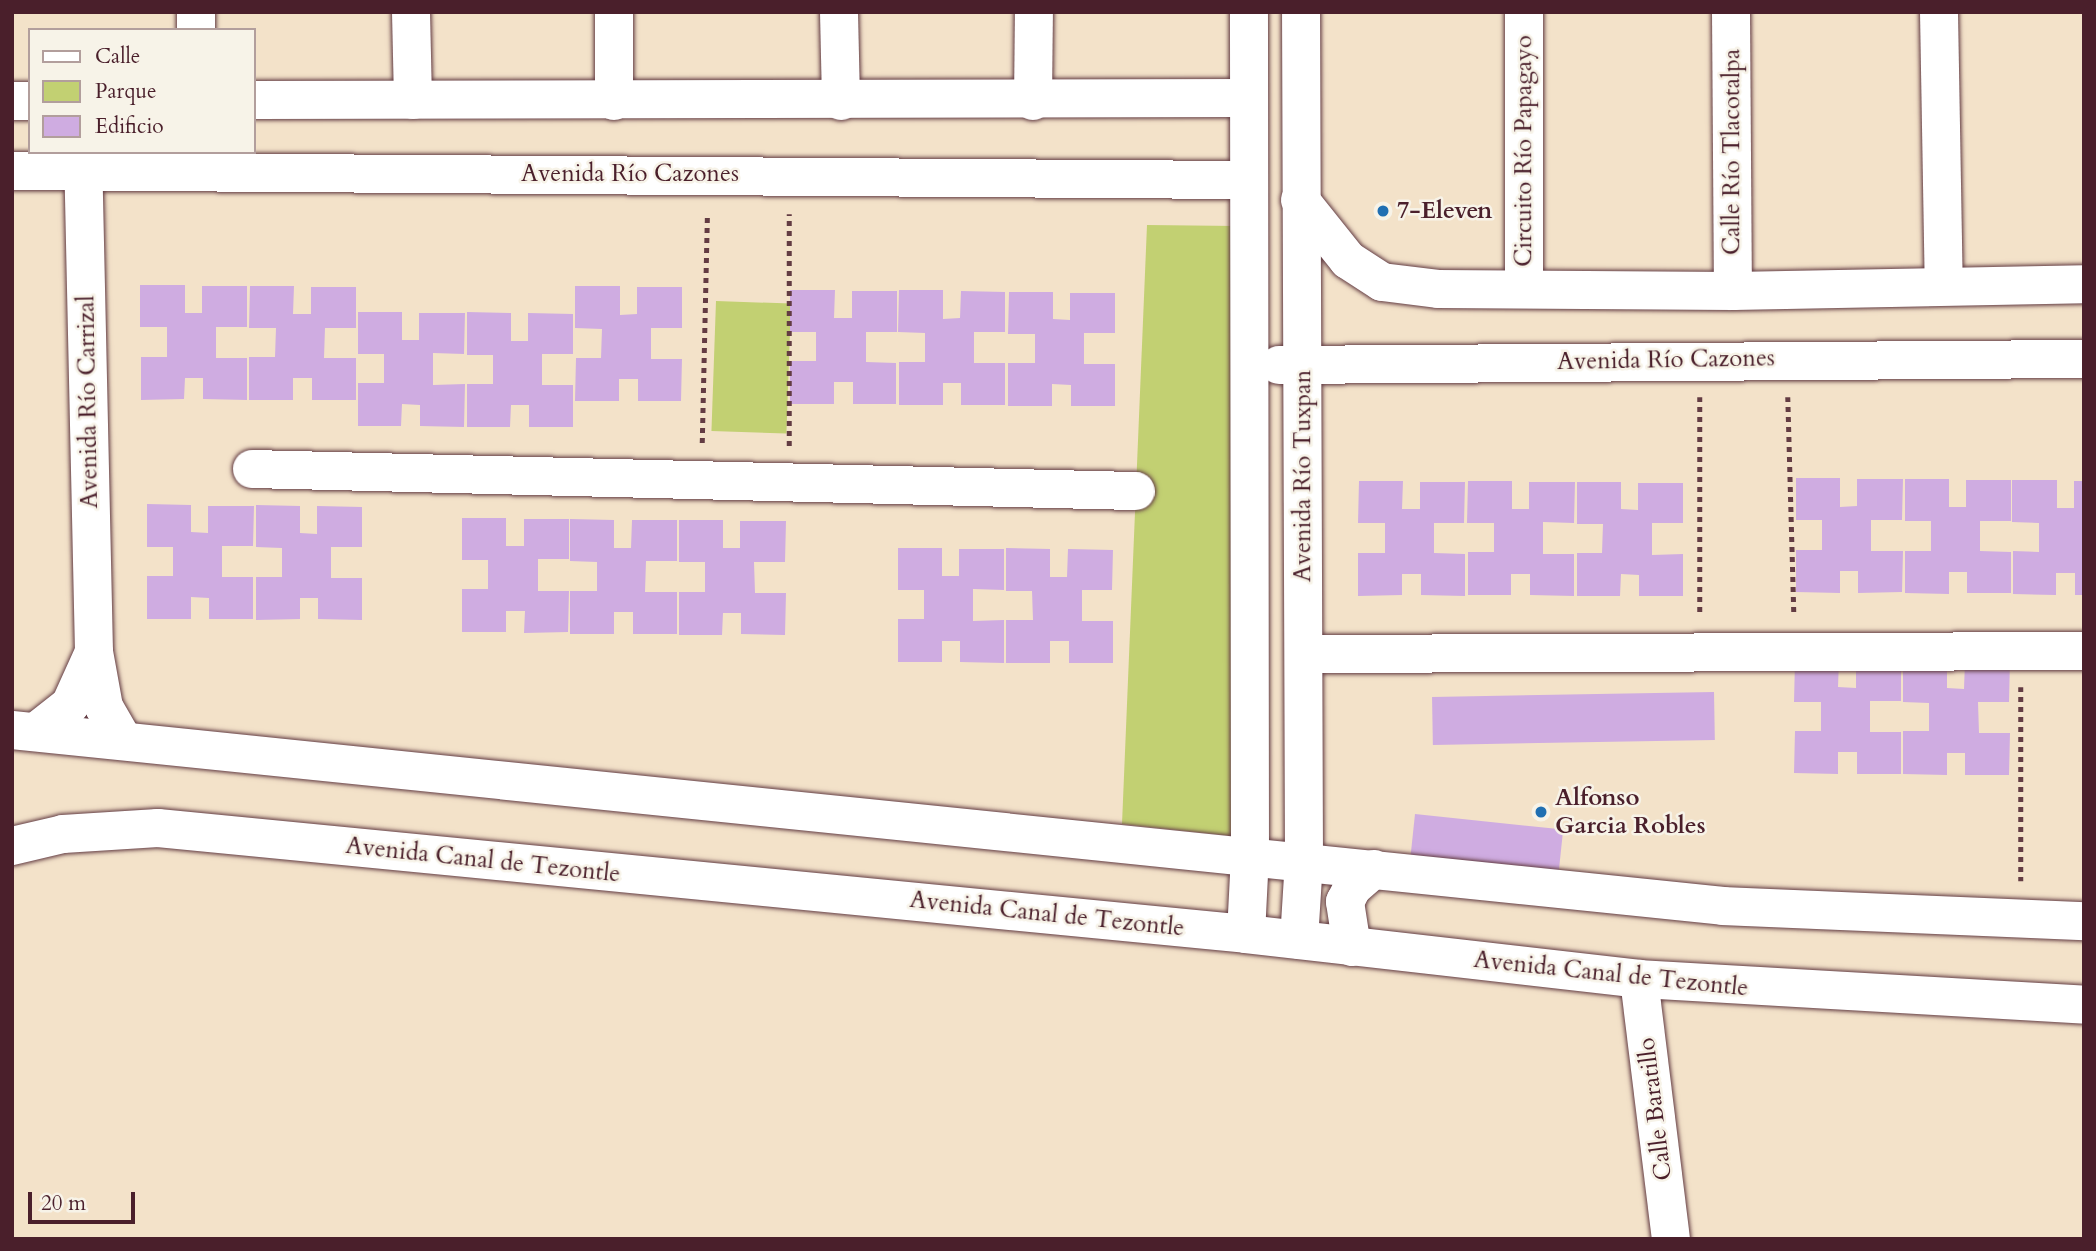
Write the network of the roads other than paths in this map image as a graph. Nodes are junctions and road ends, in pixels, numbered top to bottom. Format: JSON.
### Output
{"nodes":[{"id":1,"x":411,"y":12,"type":"edge"},
{"id":2,"x":614,"y":12,"type":"edge"},
{"id":3,"x":839,"y":12,"type":"edge"},
{"id":4,"x":1034,"y":12,"type":"edge"},
{"id":5,"x":1249,"y":12,"type":"edge"},
{"id":6,"x":1301,"y":12,"type":"edge"},
{"id":7,"x":1524,"y":12,"type":"edge"},
{"id":8,"x":1731,"y":12,"type":"edge"},
{"id":9,"x":1939,"y":12,"type":"edge"},
{"id":10,"x":1249,"y":98,"type":"junction"},
{"id":11,"x":256,"y":100,"type":"edge"},
{"id":12,"x":413,"y":100,"type":"junction"},
{"id":13,"x":614,"y":101,"type":"junction"},
{"id":14,"x":841,"y":101,"type":"junction"},
{"id":15,"x":1033,"y":101,"type":"junction"},
{"id":16,"x":83,"y":162,"type":"edge"},
{"id":17,"x":12,"y":171,"type":"edge"},
{"id":18,"x":1248,"y":180,"type":"junction"},
{"id":19,"x":1300,"y":200,"type":"junction"},
{"id":20,"x":2084,"y":284,"type":"edge"},
{"id":21,"x":1944,"y":285,"type":"junction"},
{"id":22,"x":1524,"y":289,"type":"junction"},
{"id":23,"x":1733,"y":291,"type":"junction"},
{"id":24,"x":2084,"y":359,"type":"edge"},
{"id":25,"x":1249,"y":364,"type":"junction"},
{"id":26,"x":1302,"y":365,"type":"junction"},
{"id":27,"x":252,"y":469,"type":"dead end"},
{"id":28,"x":1301,"y":489,"type":"junction"},
{"id":29,"x":1248,"y":490,"type":"junction"},
{"id":30,"x":1136,"y":491,"type":"dead end"},
{"id":31,"x":2084,"y":651,"type":"edge"},
{"id":32,"x":94,"y":652,"type":"junction"},
{"id":33,"x":1304,"y":654,"type":"junction"},
{"id":34,"x":24,"y":731,"type":"edge"},
{"id":35,"x":122,"y":738,"type":"junction"},
{"id":36,"x":12,"y":846,"type":"edge"},
{"id":37,"x":1250,"y":855,"type":"junction"},
{"id":38,"x":1304,"y":861,"type":"junction"},
{"id":39,"x":1374,"y":869,"type":"junction"},
{"id":40,"x":2084,"y":921,"type":"edge"},
{"id":41,"x":1246,"y":934,"type":"junction"},
{"id":42,"x":1299,"y":940,"type":"junction"},
{"id":43,"x":1352,"y":947,"type":"junction"},
{"id":44,"x":1639,"y":979,"type":"junction"},
{"id":45,"x":2084,"y":1005,"type":"edge"},
{"id":46,"x":1671,"y":1239,"type":"edge"}],
"edges":[{"from":1,"to":12,"type":"street"},
{"from":2,"to":13,"type":"street"},
{"from":3,"to":14,"type":"street"},
{"from":4,"to":15,"type":"street"},
{"from":5,"to":10,"type":"street"},
{"from":6,"to":19,"type":"street","name":"Avenida Río Tuxpan"},
{"from":7,"to":22,"type":"street","name":"Circuito Río Papagayo"},
{"from":8,"to":23,"type":"street","name":"Calle Río Tlacotalpa"},
{"from":9,"to":21,"type":"street"},
{"from":10,"to":15,"type":"street"},
{"from":10,"to":18,"type":"street"},
{"from":11,"to":12,"type":"street"},
{"from":12,"to":13,"type":"street"},
{"from":13,"to":14,"type":"street"},
{"from":14,"to":15,"type":"street"},
{"from":16,"to":17,"type":"street","name":"Avenida Río Cazones"},
{"from":16,"to":18,"type":"street","name":"Avenida Río Cazones"},
{"from":16,"to":32,"type":"street","name":"Avenida Río Carrizal"},
{"from":18,"to":25,"type":"street"},
{"from":19,"to":22,"type":"street"},
{"from":19,"to":26,"type":"street","name":"Avenida Río Tuxpan"},
{"from":20,"to":21,"type":"street"},
{"from":21,"to":23,"type":"street"},
{"from":22,"to":23,"type":"street"},
{"from":24,"to":26,"type":"street","name":"Avenida Río Cazones"},
{"from":25,"to":26,"type":"street","name":"Avenida Río Cazones"},
{"from":25,"to":29,"type":"street"},
{"from":26,"to":28,"type":"street","name":"Avenida Río Tuxpan"},
{"from":27,"to":30,"type":"street"},
{"from":28,"to":29,"type":"street"},
{"from":28,"to":33,"type":"street","name":"Avenida Río Tuxpan"},
{"from":29,"to":37,"type":"street"},
{"from":31,"to":33,"type":"street"},
{"from":32,"to":34,"type":"street","name":"Avenida Río Carrizal"},
{"from":32,"to":35,"type":"street","name":"Avenida Río Carrizal"},
{"from":33,"to":38,"type":"street","name":"Avenida Río Tuxpan"},
{"from":34,"to":35,"type":"street"},
{"from":35,"to":37,"type":"street"},
{"from":36,"to":41,"type":"street","name":"Avenida Canal de Tezontle"},
{"from":37,"to":38,"type":"street"},
{"from":37,"to":41,"type":"street"},
{"from":38,"to":39,"type":"street"},
{"from":38,"to":42,"type":"street","name":"Avenida Río Tuxpan"},
{"from":39,"to":40,"type":"street"},
{"from":39,"to":43,"type":"street"},
{"from":41,"to":42,"type":"street","name":"Avenida Canal de Tezontle"},
{"from":42,"to":43,"type":"street","name":"Avenida Canal de Tezontle"},
{"from":43,"to":44,"type":"street","name":"Avenida Canal de Tezontle"},
{"from":44,"to":45,"type":"street","name":"Avenida Canal de Tezontle"},
{"from":44,"to":46,"type":"street","name":"Calle Baratillo"}]}
